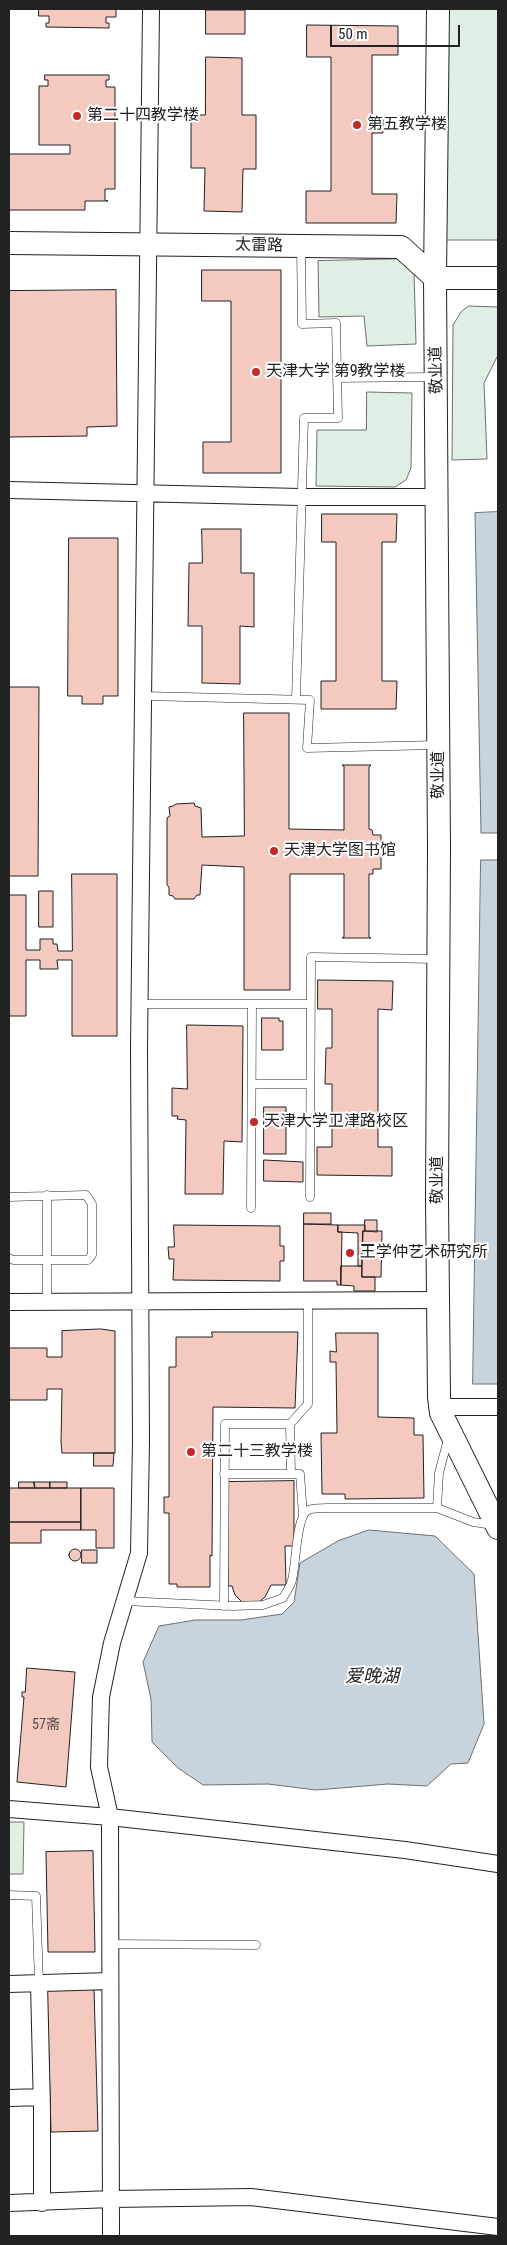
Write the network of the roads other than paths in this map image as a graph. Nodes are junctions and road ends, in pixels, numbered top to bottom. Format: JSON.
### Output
{"nodes":[{"id":1,"x":151,"y":9,"type":"edge"},
{"id":2,"x":438,"y":9,"type":"edge"},
{"id":3,"x":9,"y":242,"type":"edge"},
{"id":4,"x":148,"y":244,"type":"junction"},
{"id":5,"x":301,"y":247,"type":"junction"},
{"id":6,"x":435,"y":278,"type":"junction"},
{"id":7,"x":498,"y":278,"type":"edge"},
{"id":8,"x":437,"y":377,"type":"junction"},
{"id":9,"x":337,"y":378,"type":"junction"},
{"id":10,"x":9,"y":490,"type":"edge"},
{"id":11,"x":145,"y":493,"type":"junction"},
{"id":12,"x":300,"y":497,"type":"junction"},
{"id":13,"x":438,"y":497,"type":"junction"},
{"id":14,"x":144,"y":696,"type":"junction"},
{"id":15,"x":296,"y":700,"type":"junction"},
{"id":16,"x":439,"y":745,"type":"junction"},
{"id":17,"x":438,"y":960,"type":"junction"},
{"id":18,"x":140,"y":1004,"type":"junction"},
{"id":19,"x":252,"y":1004,"type":"junction"},
{"id":20,"x":310,"y":1004,"type":"junction"},
{"id":21,"x":252,"y":1084,"type":"junction"},
{"id":22,"x":310,"y":1084,"type":"junction"},
{"id":23,"x":47,"y":1195,"type":"junction"},
{"id":24,"x":9,"y":1196,"type":"edge"},
{"id":25,"x":310,"y":1198,"type":"dead end"},
{"id":26,"x":250,"y":1208,"type":"dead end"},
{"id":27,"x":9,"y":1258,"type":"edge"},
{"id":28,"x":46,"y":1261,"type":"junction"},
{"id":29,"x":438,"y":1300,"type":"junction"},
{"id":30,"x":308,"y":1301,"type":"junction"},
{"id":31,"x":9,"y":1302,"type":"edge"},
{"id":32,"x":47,"y":1302,"type":"junction"},
{"id":33,"x":141,"y":1303,"type":"junction"},
{"id":34,"x":440,"y":1407,"type":"junction"},
{"id":35,"x":498,"y":1407,"type":"edge"},
{"id":36,"x":290,"y":1424,"type":"junction"},
{"id":37,"x":450,"y":1432,"type":"junction"},
{"id":38,"x":224,"y":1474,"type":"junction"},
{"id":39,"x":291,"y":1474,"type":"junction"},
{"id":40,"x":437,"y":1508,"type":"junction"},
{"id":41,"x":302,"y":1516,"type":"junction"},
{"id":42,"x":498,"y":1527,"type":"edge"},
{"id":43,"x":124,"y":1601,"type":"junction"},
{"id":44,"x":224,"y":1606,"type":"junction"},
{"id":45,"x":9,"y":1808,"type":"edge"},
{"id":46,"x":110,"y":1818,"type":"junction"},
{"id":47,"x":498,"y":1864,"type":"edge"},
{"id":48,"x":9,"y":1895,"type":"edge"},
{"id":49,"x":110,"y":1944,"type":"junction"},
{"id":50,"x":256,"y":1945,"type":"dead end"},
{"id":51,"x":110,"y":1982,"type":"junction"},
{"id":52,"x":39,"y":1983,"type":"junction"},
{"id":53,"x":9,"y":1984,"type":"edge"},
{"id":54,"x":42,"y":2097,"type":"junction"},
{"id":55,"x":9,"y":2098,"type":"edge"},
{"id":56,"x":111,"y":2199,"type":"junction"},
{"id":57,"x":42,"y":2203,"type":"junction"},
{"id":58,"x":9,"y":2204,"type":"edge"},
{"id":59,"x":489,"y":2230,"type":"edge"},
{"id":60,"x":111,"y":2236,"type":"edge"}],
"edges":[{"from":1,"to":4,"type":"street"},
{"from":2,"to":6,"type":"street","name":"敬业道"},
{"from":3,"to":4,"type":"street","name":"太雷路"},
{"from":4,"to":5,"type":"street","name":"太雷路"},
{"from":4,"to":11,"type":"street"},
{"from":5,"to":6,"type":"street","name":"太雷路"},
{"from":5,"to":9,"type":"lane"},
{"from":6,"to":7,"type":"street"},
{"from":6,"to":8,"type":"street","name":"敬业道"},
{"from":8,"to":9,"type":"lane"},
{"from":8,"to":13,"type":"street","name":"敬业道"},
{"from":9,"to":12,"type":"lane"},
{"from":10,"to":11,"type":"street"},
{"from":11,"to":12,"type":"street"},
{"from":11,"to":14,"type":"street"},
{"from":12,"to":13,"type":"street"},
{"from":12,"to":15,"type":"lane"},
{"from":13,"to":16,"type":"street","name":"敬业道"},
{"from":14,"to":15,"type":"lane"},
{"from":14,"to":18,"type":"street"},
{"from":15,"to":16,"type":"lane"},
{"from":16,"to":17,"type":"street","name":"敬业道"},
{"from":17,"to":20,"type":"lane"},
{"from":17,"to":29,"type":"street","name":"敬业道"},
{"from":18,"to":19,"type":"lane"},
{"from":18,"to":33,"type":"street"},
{"from":19,"to":20,"type":"lane"},
{"from":19,"to":21,"type":"lane"},
{"from":20,"to":22,"type":"lane"},
{"from":21,"to":22,"type":"lane"},
{"from":21,"to":26,"type":"lane"},
{"from":22,"to":25,"type":"lane"},
{"from":23,"to":24,"type":"lane"},
{"from":23,"to":28,"type":"lane"},
{"from":23,"to":28,"type":"lane"},
{"from":27,"to":28,"type":"lane"},
{"from":28,"to":32,"type":"lane"},
{"from":29,"to":30,"type":"street"},
{"from":29,"to":34,"type":"street","name":"敬业道"},
{"from":30,"to":33,"type":"street"},
{"from":30,"to":36,"type":"lane"},
{"from":31,"to":32,"type":"street"},
{"from":32,"to":33,"type":"street"},
{"from":33,"to":43,"type":"street"},
{"from":34,"to":35,"type":"street"},
{"from":34,"to":37,"type":"street","name":"敬业道"},
{"from":36,"to":38,"type":"lane"},
{"from":36,"to":39,"type":"lane"},
{"from":37,"to":40,"type":"lane"},
{"from":37,"to":42,"type":"street","name":"敬业道"},
{"from":38,"to":39,"type":"lane"},
{"from":38,"to":44,"type":"lane"},
{"from":39,"to":41,"type":"lane"},
{"from":40,"to":41,"type":"lane"},
{"from":40,"to":42,"type":"lane"},
{"from":41,"to":44,"type":"lane"},
{"from":43,"to":44,"type":"lane"},
{"from":43,"to":46,"type":"street"},
{"from":45,"to":46,"type":"street"},
{"from":46,"to":47,"type":"street"},
{"from":46,"to":49,"type":"street"},
{"from":48,"to":52,"type":"lane"},
{"from":49,"to":50,"type":"lane"},
{"from":49,"to":51,"type":"street"},
{"from":51,"to":52,"type":"street"},
{"from":51,"to":56,"type":"street"},
{"from":52,"to":53,"type":"street"},
{"from":52,"to":54,"type":"street"},
{"from":54,"to":55,"type":"street"},
{"from":54,"to":57,"type":"street"},
{"from":56,"to":57,"type":"street"},
{"from":56,"to":59,"type":"street"},
{"from":56,"to":60,"type":"street"},
{"from":57,"to":58,"type":"street"}]}
